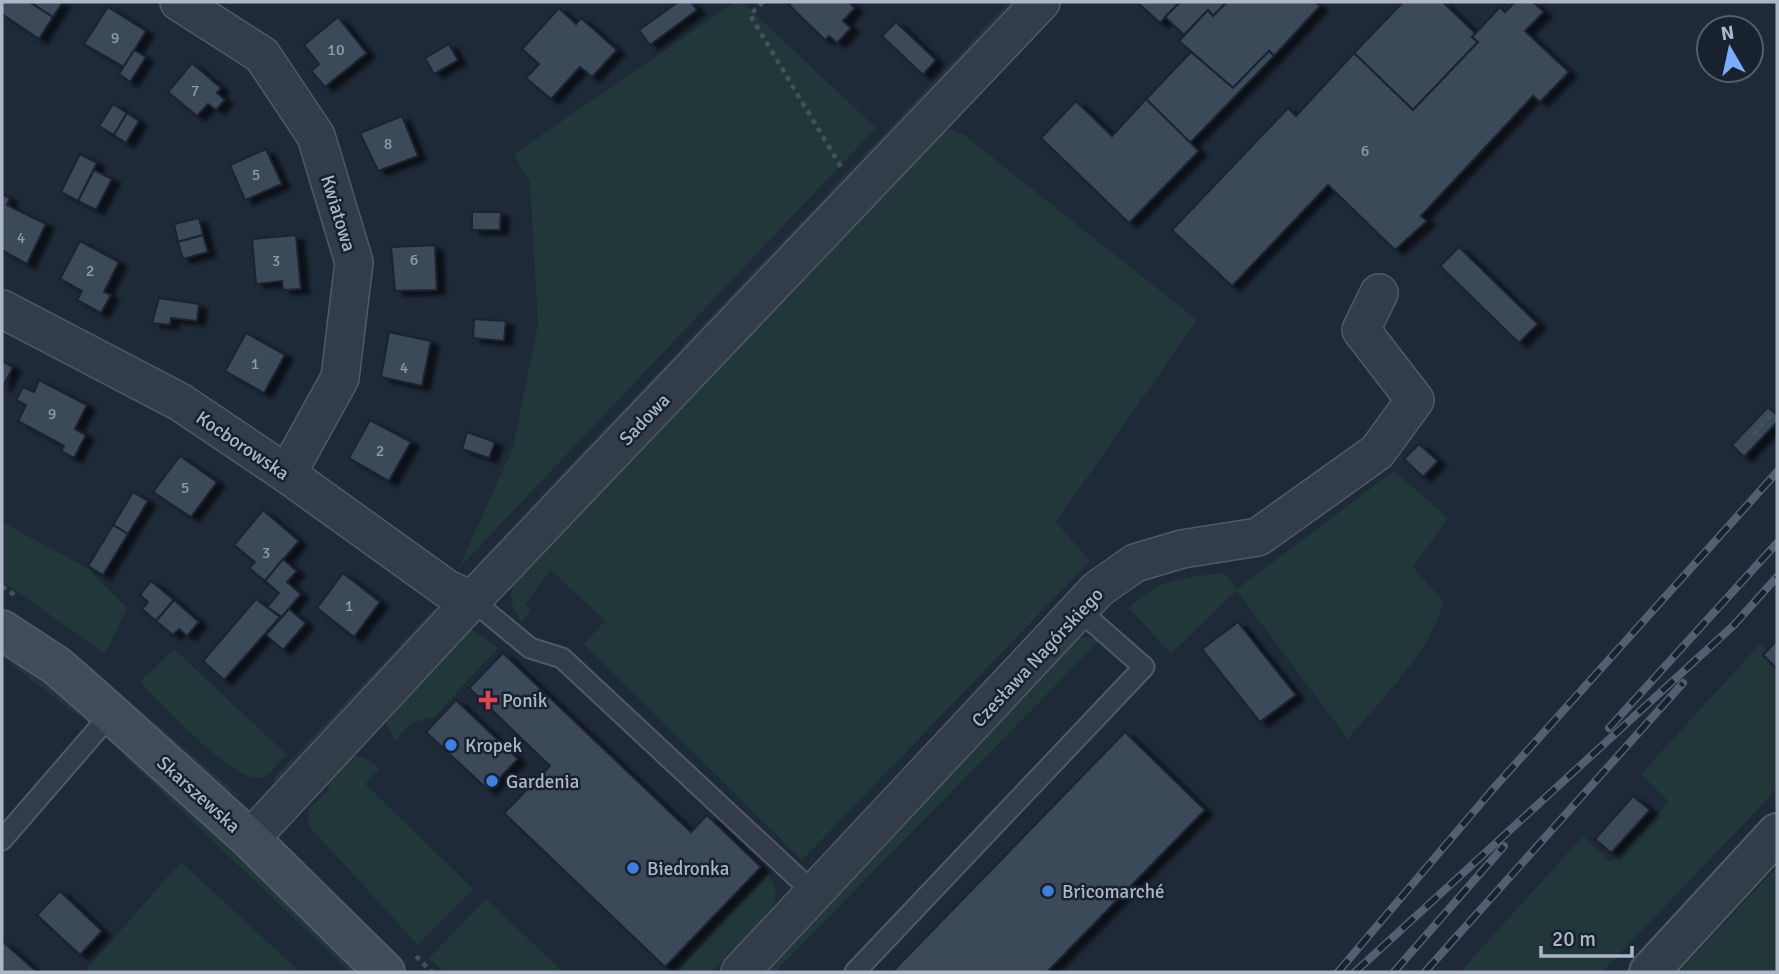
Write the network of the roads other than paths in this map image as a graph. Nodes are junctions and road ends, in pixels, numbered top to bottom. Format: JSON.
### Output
{"nodes":[{"id":1,"x":179,"y":2,"type":"edge"},
{"id":2,"x":1041,"y":2,"type":"edge"},
{"id":3,"x":1379,"y":293,"type":"dead end"},
{"id":4,"x":2,"y":309,"type":"edge"},
{"id":5,"x":287,"y":474,"type":"junction"},
{"id":6,"x":472,"y":600,"type":"junction"},
{"id":7,"x":1080,"y":610,"type":"junction"},
{"id":8,"x":2,"y":630,"type":"edge"},
{"id":9,"x":111,"y":714,"type":"junction"},
{"id":10,"x":1777,"y":833,"type":"edge"},
{"id":11,"x":250,"y":839,"type":"junction"},
{"id":12,"x":2,"y":840,"type":"edge"},
{"id":13,"x":815,"y":894,"type":"junction"},
{"id":14,"x":384,"y":972,"type":"edge"},
{"id":15,"x":740,"y":972,"type":"edge"},
{"id":16,"x":855,"y":972,"type":"edge"},
{"id":17,"x":1648,"y":972,"type":"edge"}],
"edges":[{"from":1,"to":5,"type":"street","name":"Kwiatowa"},
{"from":2,"to":6,"type":"street","name":"Sadowa"},
{"from":3,"to":7,"type":"street","name":"Czesława Nagórskiego"},
{"from":4,"to":5,"type":"street","name":"Kocborowska"},
{"from":5,"to":6,"type":"street","name":"Kocborowska"},
{"from":6,"to":11,"type":"street","name":"Sadowa"},
{"from":6,"to":13,"type":"lane"},
{"from":7,"to":13,"type":"street","name":"Czesława Nagórskiego"},
{"from":7,"to":16,"type":"lane"},
{"from":8,"to":9,"type":"main road","name":"Skarszewska"},
{"from":9,"to":11,"type":"main road","name":"Skarszewska"},
{"from":9,"to":12,"type":"lane"},
{"from":10,"to":17,"type":"street"},
{"from":11,"to":14,"type":"main road","name":"Skarszewska"},
{"from":13,"to":15,"type":"street","name":"Czesława Nagórskiego"}]}
